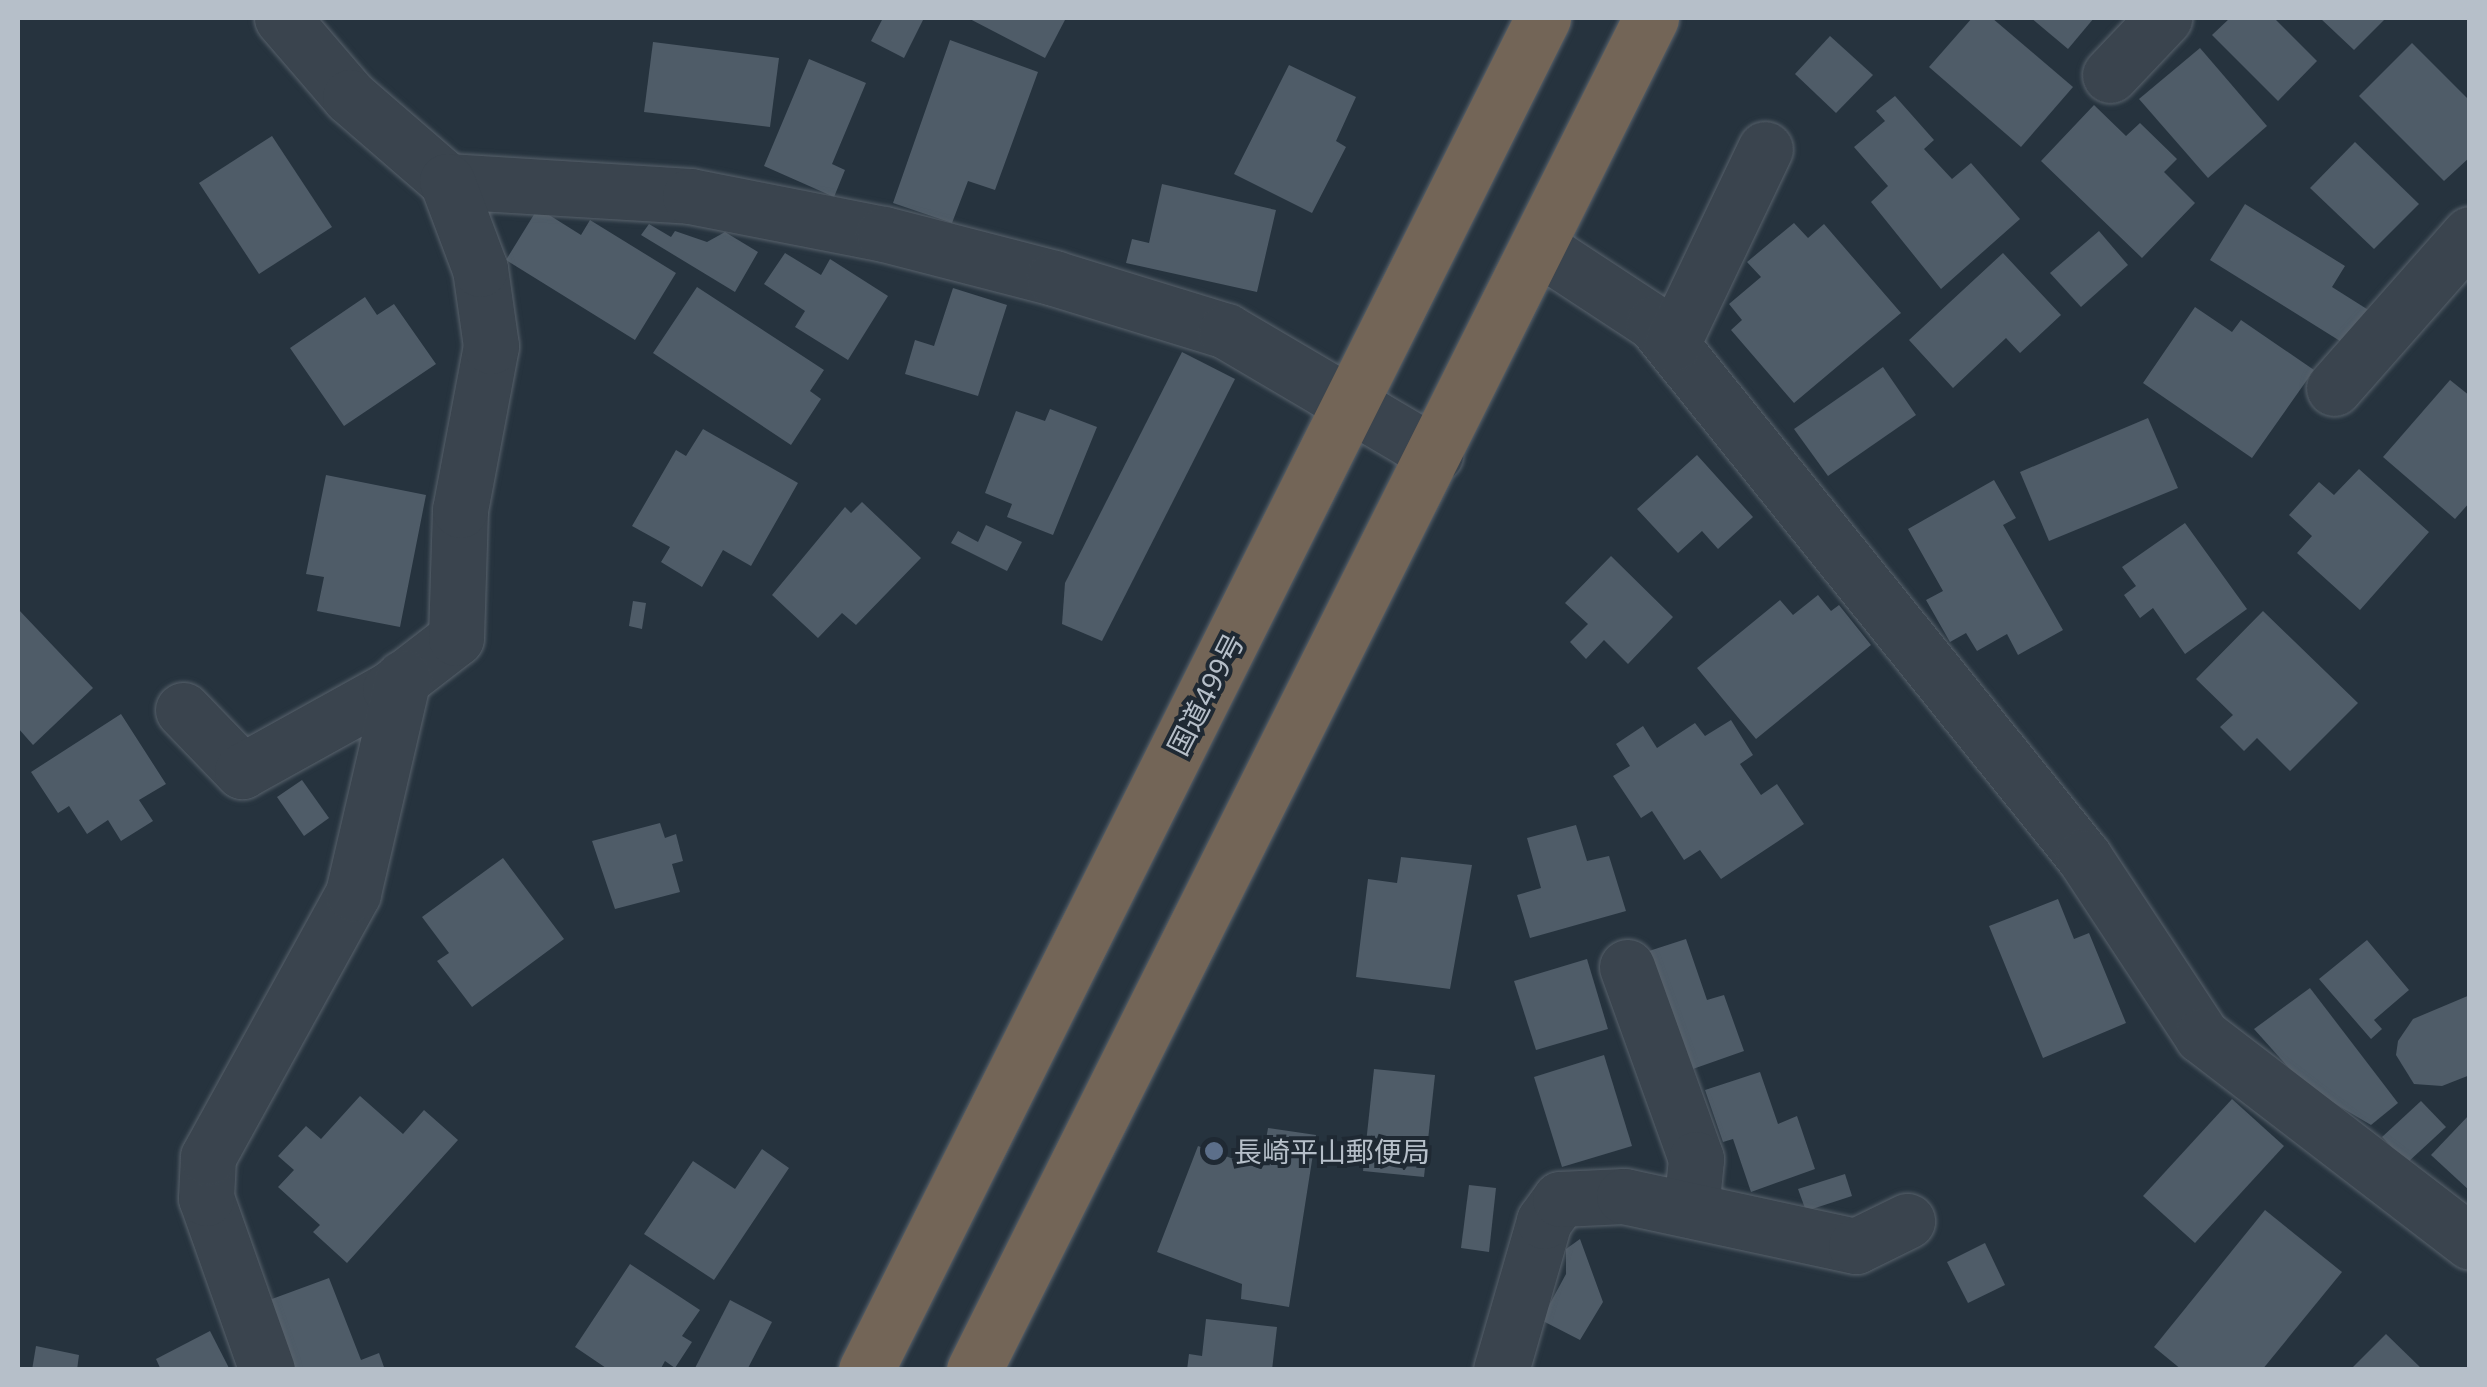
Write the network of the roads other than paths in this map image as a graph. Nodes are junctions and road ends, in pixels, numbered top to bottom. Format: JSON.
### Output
{"nodes":[{"id":1,"x":282,"y":18,"type":"edge"},
{"id":2,"x":1542,"y":18,"type":"edge"},
{"id":3,"x":1651,"y":18,"type":"edge"},
{"id":4,"x":2164,"y":18,"type":"edge"},
{"id":5,"x":2110,"y":75,"type":"dead end"},
{"id":6,"x":1765,"y":149,"type":"dead end"},
{"id":7,"x":447,"y":181,"type":"junction"},
{"id":8,"x":2470,"y":234,"type":"edge"},
{"id":9,"x":1540,"y":248,"type":"junction"},
{"id":10,"x":1672,"y":344,"type":"junction"},
{"id":11,"x":2334,"y":388,"type":"dead end"},
{"id":12,"x":1351,"y":401,"type":"junction"},
{"id":13,"x":1435,"y":454,"type":"junction"},
{"id":14,"x":403,"y":678,"type":"junction"},
{"id":15,"x":183,"y":710,"type":"dead end"},
{"id":16,"x":1627,"y":967,"type":"dead end"},
{"id":17,"x":1691,"y":1210,"type":"junction"},
{"id":18,"x":1908,"y":1221,"type":"dead end"},
{"id":19,"x":2470,"y":1242,"type":"edge"},
{"id":20,"x":268,"y":1370,"type":"edge"},
{"id":21,"x":866,"y":1370,"type":"edge"},
{"id":22,"x":974,"y":1370,"type":"edge"},
{"id":23,"x":1501,"y":1370,"type":"edge"}],
"edges":[{"from":1,"to":7,"type":"street"},
{"from":2,"to":12,"type":"highway","name":"国道499号"},
{"from":3,"to":9,"type":"highway"},
{"from":4,"to":5,"type":"street"},
{"from":6,"to":10,"type":"street"},
{"from":7,"to":12,"type":"street"},
{"from":7,"to":14,"type":"street"},
{"from":8,"to":11,"type":"street"},
{"from":9,"to":10,"type":"street"},
{"from":9,"to":13,"type":"highway"},
{"from":10,"to":19,"type":"street"},
{"from":12,"to":13,"type":"street"},
{"from":12,"to":21,"type":"highway","name":"国道499号"},
{"from":13,"to":22,"type":"highway"},
{"from":14,"to":15,"type":"street"},
{"from":14,"to":20,"type":"street"},
{"from":16,"to":17,"type":"street"},
{"from":17,"to":18,"type":"street"},
{"from":17,"to":23,"type":"street"}]}
